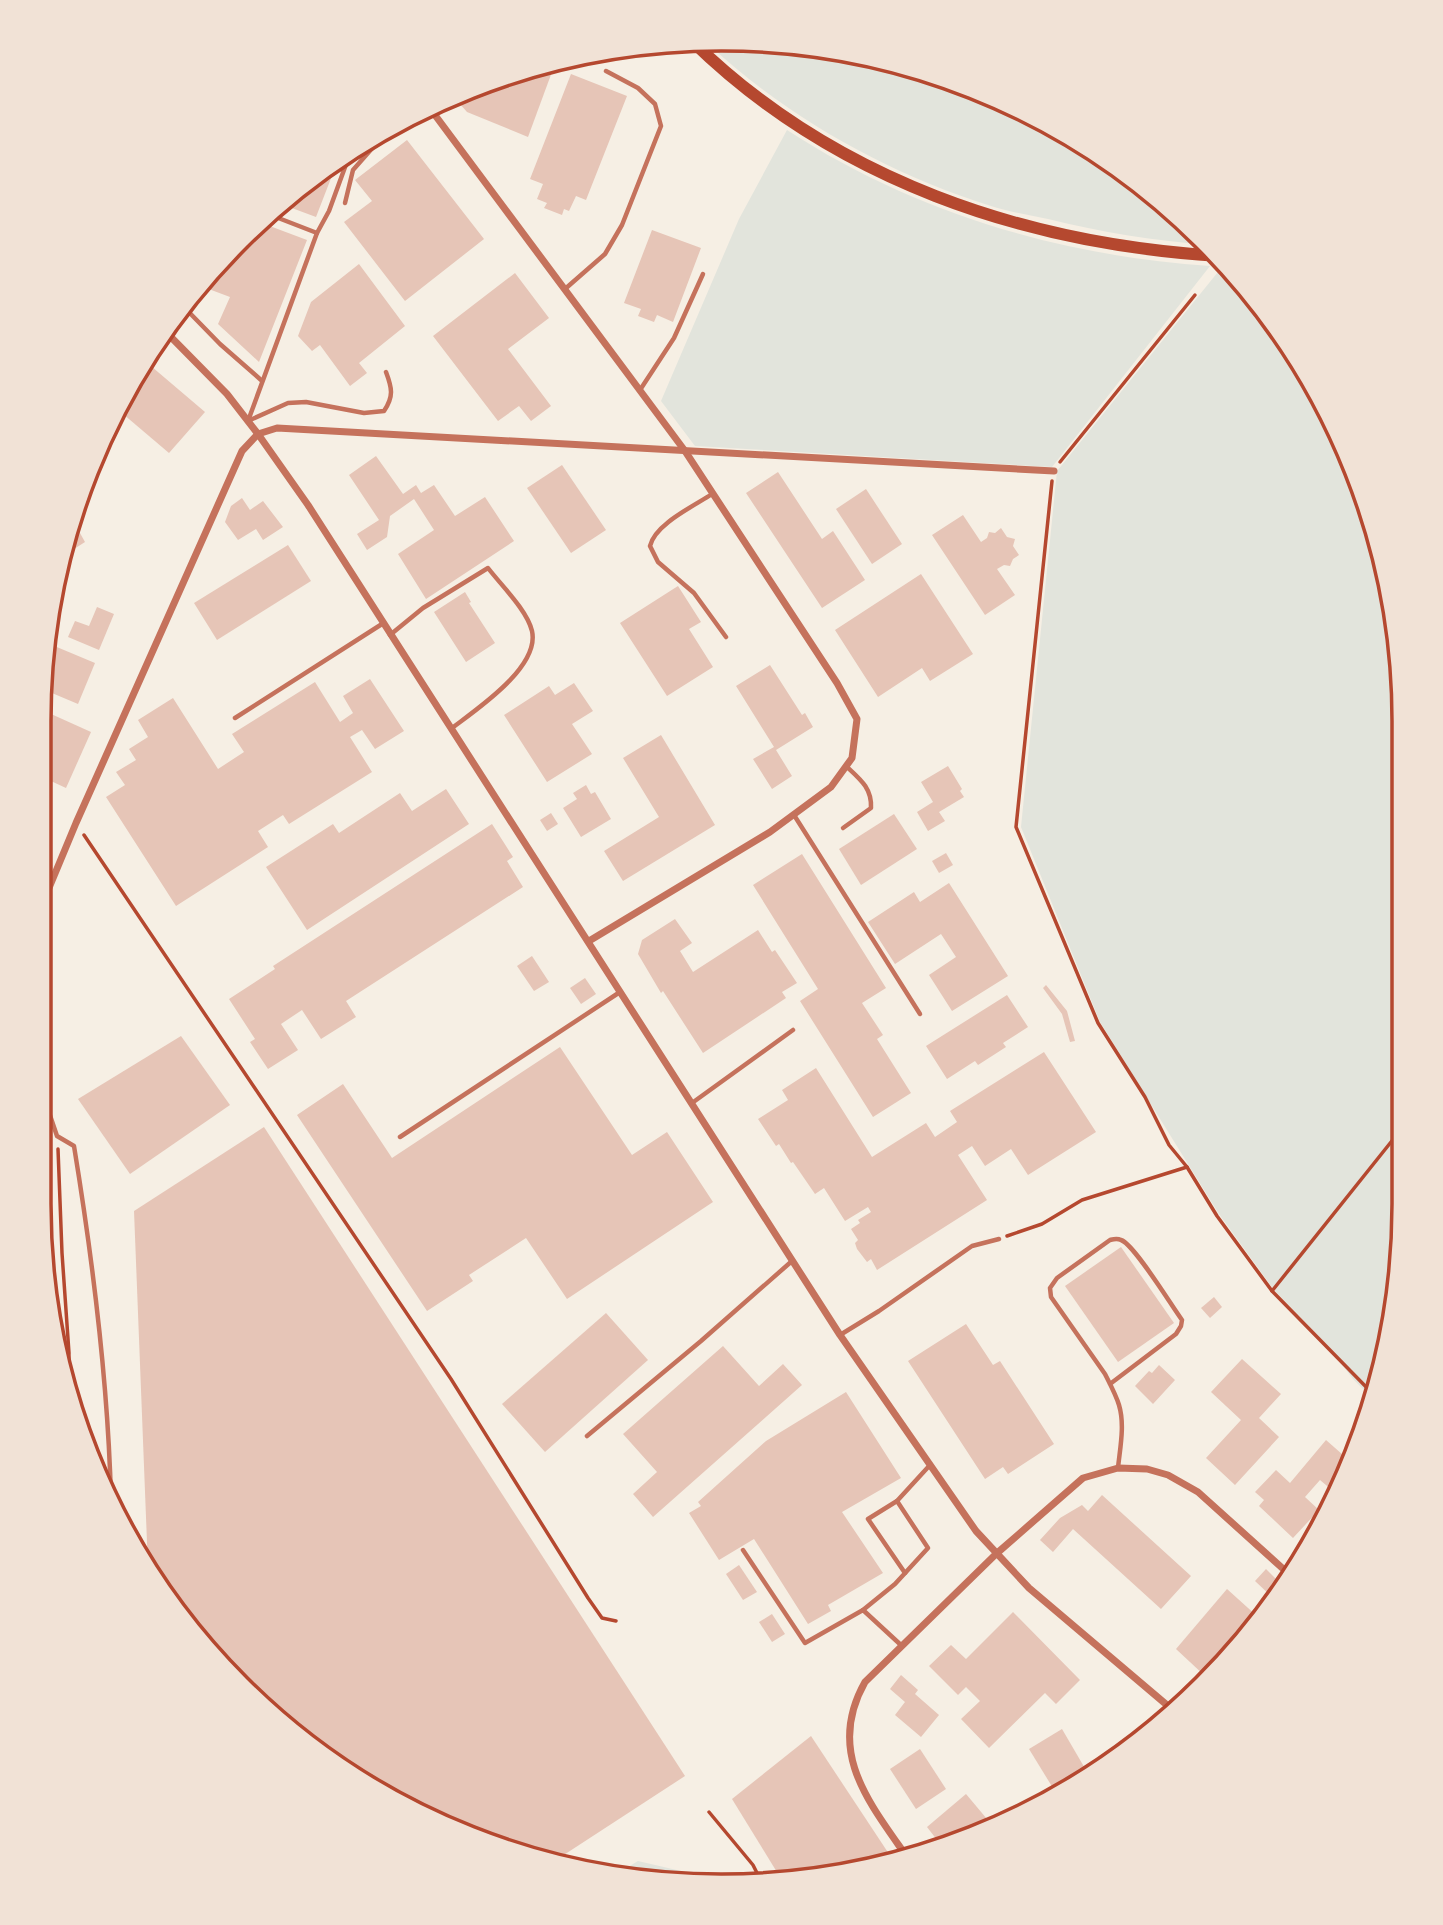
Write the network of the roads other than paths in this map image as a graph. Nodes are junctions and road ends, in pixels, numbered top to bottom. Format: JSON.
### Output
{"nodes":[{"id":1,"x":704,"y":51,"type":"edge"},
{"id":2,"x":606,"y":71,"type":"dead end"},
{"id":3,"x":435,"y":115,"type":"edge"},
{"id":4,"x":370,"y":151,"type":"edge"},
{"id":5,"x":345,"y":167,"type":"edge"},
{"id":6,"x":345,"y":202,"type":"dead end"},
{"id":7,"x":278,"y":218,"type":"edge"},
{"id":8,"x":317,"y":233,"type":"junction"},
{"id":9,"x":1203,"y":254,"type":"edge"},
{"id":10,"x":703,"y":274,"type":"dead end"},
{"id":11,"x":565,"y":289,"type":"junction"},
{"id":12,"x":189,"y":313,"type":"edge"},
{"id":13,"x":172,"y":338,"type":"edge"},
{"id":14,"x":386,"y":372,"type":"dead end"},
{"id":15,"x":261,"y":380,"type":"junction"},
{"id":16,"x":640,"y":390,"type":"junction"},
{"id":17,"x":247,"y":422,"type":"junction"},
{"id":18,"x":258,"y":434,"type":"junction"},
{"id":19,"x":685,"y":451,"type":"junction"},
{"id":20,"x":1054,"y":471,"type":"road end"},
{"id":21,"x":713,"y":494,"type":"junction"},
{"id":22,"x":382,"y":624,"type":"junction"},
{"id":23,"x":390,"y":635,"type":"junction"},
{"id":24,"x":726,"y":637,"type":"dead end"},
{"id":25,"x":235,"y":718,"type":"dead end"},
{"id":26,"x":451,"y":729,"type":"junction"},
{"id":27,"x":846,"y":766,"type":"junction"},
{"id":28,"x":794,"y":815,"type":"junction"},
{"id":29,"x":843,"y":828,"type":"dead end"},
{"id":30,"x":51,"y":883,"type":"edge"},
{"id":31,"x":589,"y":941,"type":"junction"},
{"id":32,"x":621,"y":992,"type":"junction"},
{"id":33,"x":920,"y":1014,"type":"dead end"},
{"id":34,"x":793,"y":1030,"type":"dead end"},
{"id":35,"x":692,"y":1103,"type":"junction"},
{"id":36,"x":51,"y":1118,"type":"edge"},
{"id":37,"x":400,"y":1137,"type":"dead end"},
{"id":38,"x":999,"y":1239,"type":"road end"},
{"id":39,"x":792,"y":1260,"type":"junction"},
{"id":40,"x":840,"y":1335,"type":"junction"},
{"id":41,"x":1110,"y":1384,"type":"junction"},
{"id":42,"x":587,"y":1436,"type":"dead end"},
{"id":43,"x":930,"y":1465,"type":"junction"},
{"id":44,"x":1118,"y":1468,"type":"junction"},
{"id":45,"x":110,"y":1479,"type":"edge"},
{"id":46,"x":897,"y":1501,"type":"junction"},
{"id":47,"x":743,"y":1550,"type":"dead end"},
{"id":48,"x":996,"y":1554,"type":"junction"},
{"id":49,"x":1283,"y":1569,"type":"edge"},
{"id":50,"x":905,"y":1573,"type":"junction"},
{"id":51,"x":863,"y":1610,"type":"junction"},
{"id":52,"x":902,"y":1646,"type":"junction"},
{"id":53,"x":1167,"y":1705,"type":"edge"},
{"id":54,"x":902,"y":1849,"type":"edge"}],
"edges":[{"from":1,"to":9,"type":"main road"},
{"from":2,"to":11,"type":"lane"},
{"from":3,"to":11,"type":"street"},
{"from":4,"to":6,"type":"lane"},
{"from":5,"to":8,"type":"lane"},
{"from":7,"to":8,"type":"lane"},
{"from":8,"to":15,"type":"lane"},
{"from":10,"to":16,"type":"lane"},
{"from":11,"to":16,"type":"street"},
{"from":12,"to":15,"type":"lane"},
{"from":13,"to":17,"type":"street"},
{"from":14,"to":17,"type":"lane"},
{"from":15,"to":17,"type":"lane"},
{"from":16,"to":19,"type":"street"},
{"from":17,"to":18,"type":"street"},
{"from":18,"to":19,"type":"street"},
{"from":18,"to":22,"type":"street"},
{"from":18,"to":30,"type":"street"},
{"from":19,"to":20,"type":"street"},
{"from":19,"to":21,"type":"street"},
{"from":21,"to":24,"type":"lane"},
{"from":21,"to":27,"type":"street"},
{"from":22,"to":23,"type":"street"},
{"from":22,"to":25,"type":"lane"},
{"from":23,"to":26,"type":"street"},
{"from":23,"to":26,"type":"lane"},
{"from":26,"to":31,"type":"street"},
{"from":27,"to":28,"type":"street"},
{"from":27,"to":29,"type":"lane"},
{"from":28,"to":31,"type":"street"},
{"from":28,"to":33,"type":"lane"},
{"from":31,"to":32,"type":"street"},
{"from":32,"to":35,"type":"street"},
{"from":32,"to":37,"type":"lane"},
{"from":34,"to":35,"type":"lane"},
{"from":35,"to":39,"type":"street"},
{"from":36,"to":45,"type":"lane"},
{"from":38,"to":40,"type":"lane"},
{"from":39,"to":40,"type":"street"},
{"from":39,"to":42,"type":"lane"},
{"from":40,"to":43,"type":"street"},
{"from":41,"to":41,"type":"lane"},
{"from":41,"to":44,"type":"lane"},
{"from":43,"to":46,"type":"lane"},
{"from":43,"to":48,"type":"street"},
{"from":44,"to":48,"type":"street"},
{"from":44,"to":49,"type":"street"},
{"from":46,"to":50,"type":"lane"},
{"from":46,"to":50,"type":"lane"},
{"from":47,"to":51,"type":"lane"},
{"from":48,"to":52,"type":"street"},
{"from":48,"to":53,"type":"street"},
{"from":50,"to":51,"type":"lane"},
{"from":51,"to":52,"type":"lane"},
{"from":52,"to":54,"type":"street"}]}
